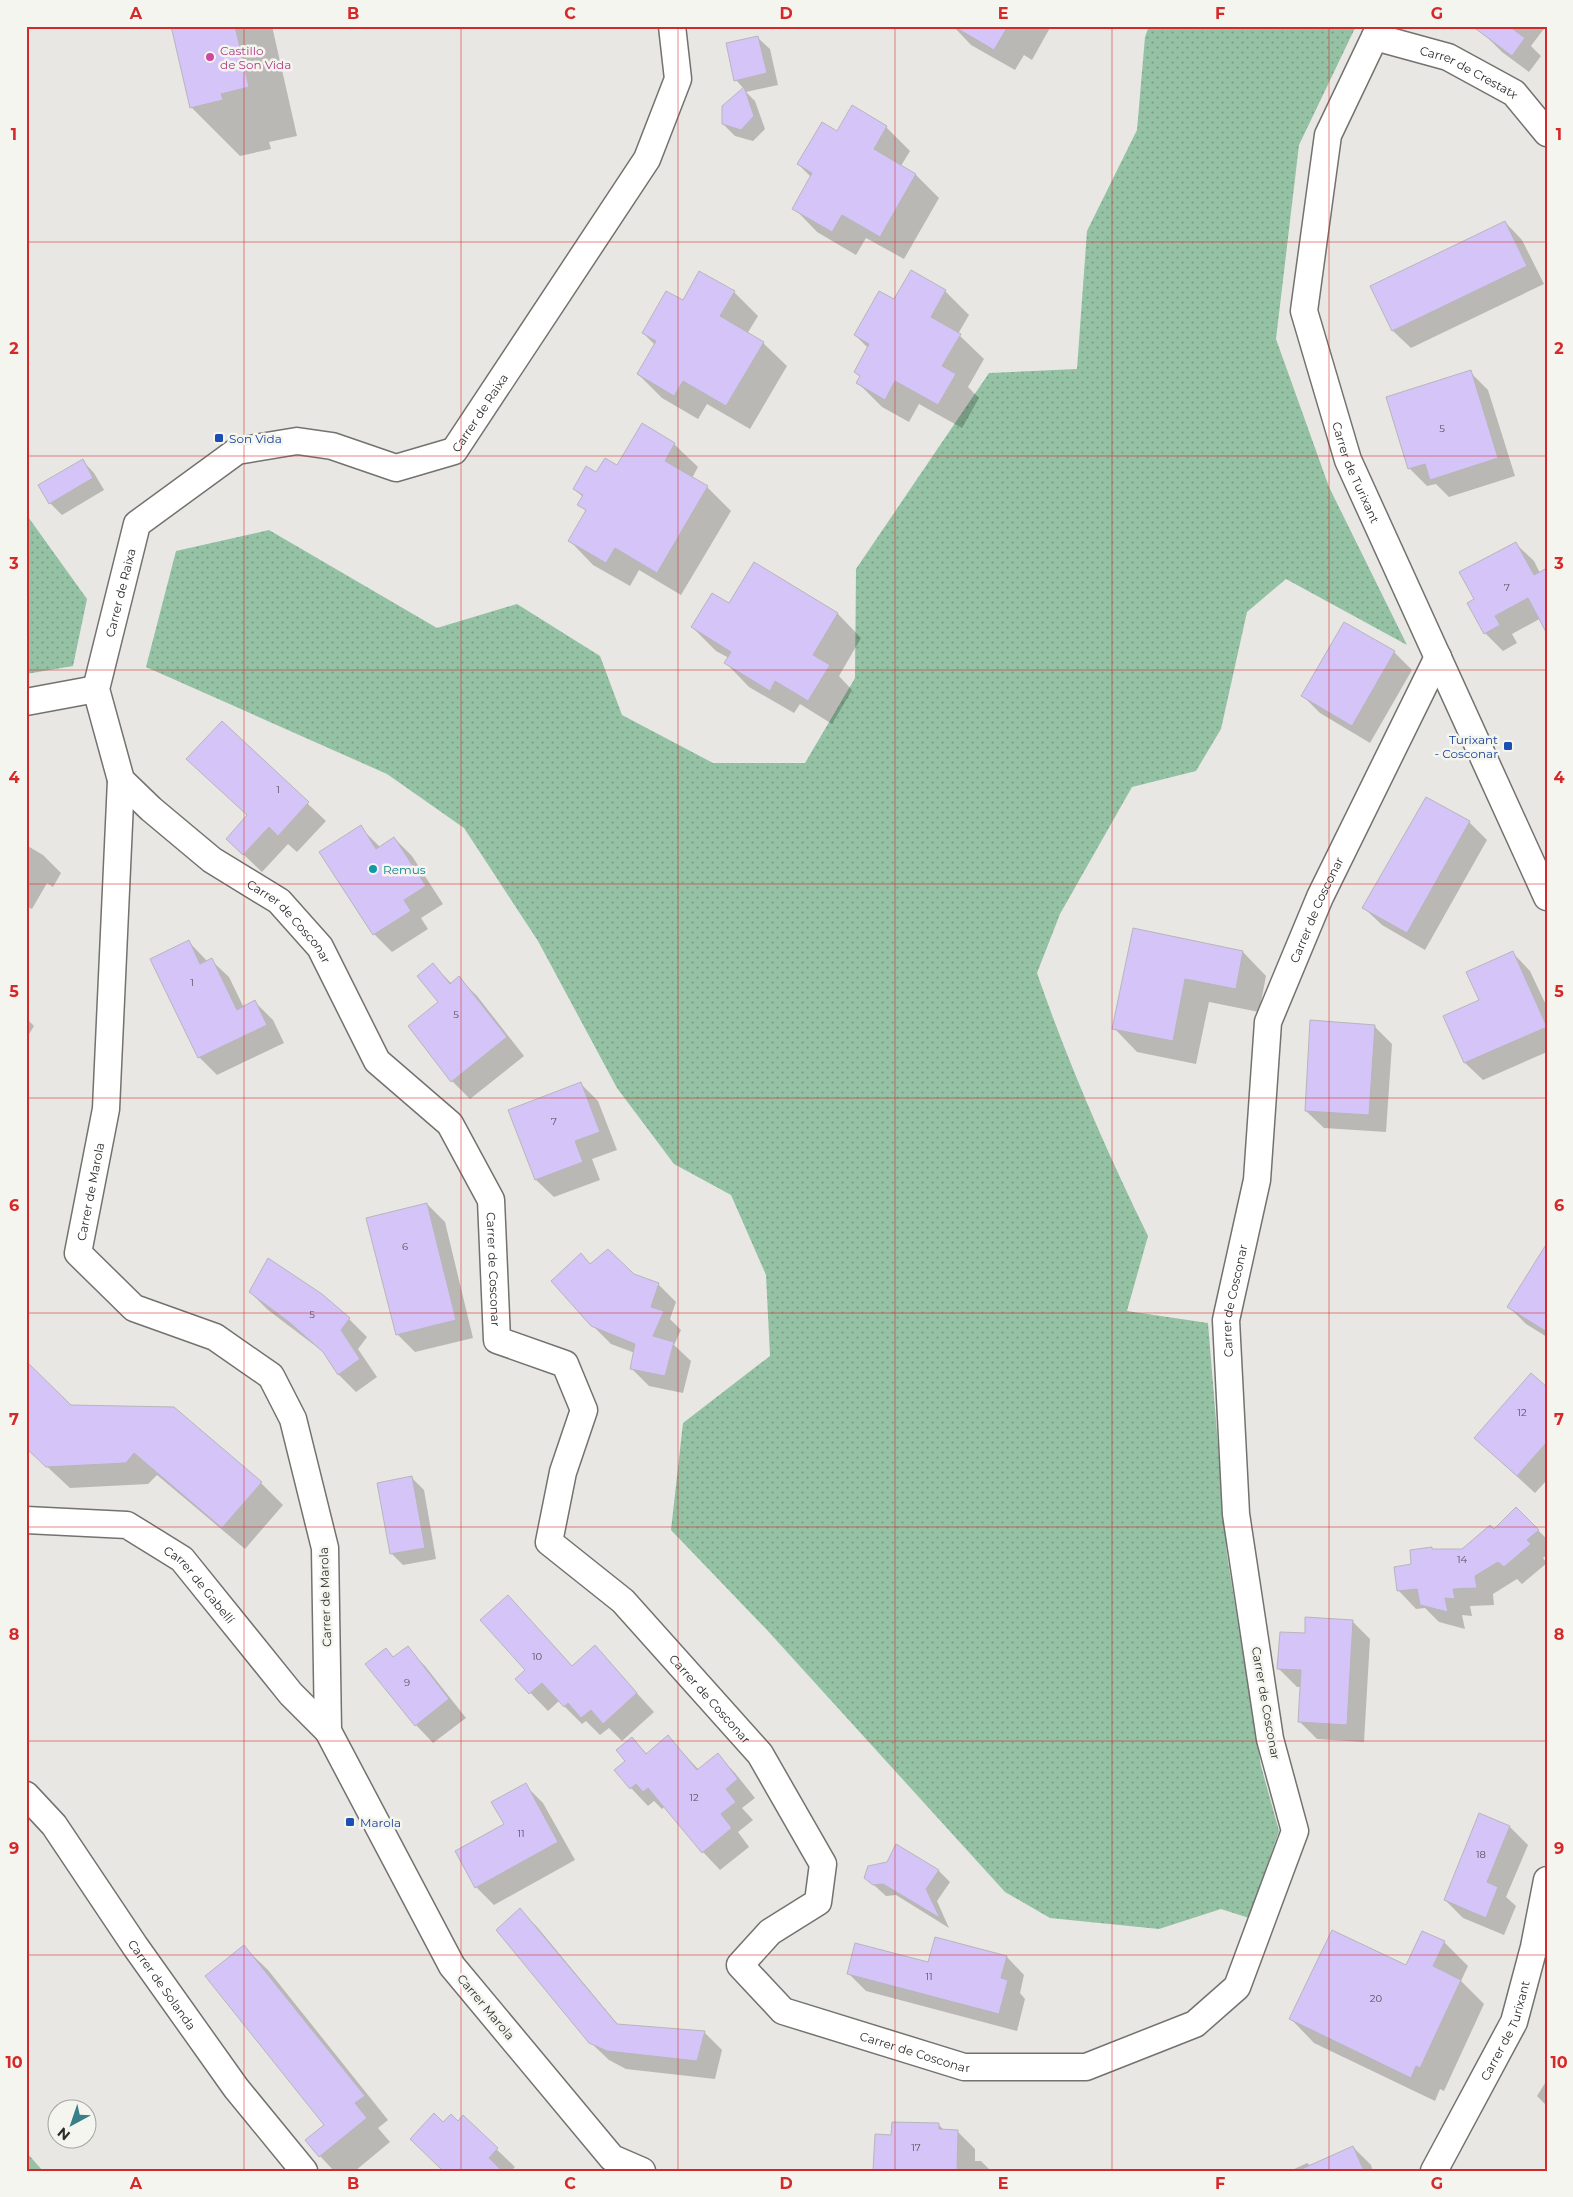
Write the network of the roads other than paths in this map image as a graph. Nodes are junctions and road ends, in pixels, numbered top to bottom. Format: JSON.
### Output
{"nodes":[{"id":1,"x":672,"y":26,"type":"edge"},
{"id":2,"x":1378,"y":32,"type":"edge"},
{"id":3,"x":1547,"y":132,"type":"edge"},
{"id":4,"x":1438,"y":657,"type":"junction"},
{"id":5,"x":96,"y":689,"type":"junction"},
{"id":6,"x":26,"y":702,"type":"edge"},
{"id":7,"x":121,"y":780,"type":"junction"},
{"id":8,"x":1547,"y":897,"type":"edge"},
{"id":9,"x":26,"y":1520,"type":"edge"},
{"id":10,"x":328,"y":1731,"type":"junction"},
{"id":11,"x":26,"y":1795,"type":"edge"},
{"id":12,"x":370,"y":1811,"type":"joint"},
{"id":13,"x":1547,"y":1880,"type":"edge"},
{"id":14,"x":1541,"y":1947,"type":"edge"},
{"id":15,"x":304,"y":2171,"type":"edge"},
{"id":16,"x":642,"y":2171,"type":"edge"},
{"id":17,"x":1434,"y":2171,"type":"edge"}],
"edges":[{"from":1,"to":5,"type":"street","name":"Carrer de Raixa"},
{"from":2,"to":3,"type":"street","name":"Carrer de Crestatx"},
{"from":2,"to":4,"type":"street","name":"Carrer de Turixant"},
{"from":4,"to":7,"type":"street","name":"Carrer de Cosconar"},
{"from":4,"to":8,"type":"street","name":"Carrer de Turixant"},
{"from":5,"to":6,"type":"street"},
{"from":5,"to":7,"type":"street","name":"Carrer de Marola"},
{"from":7,"to":10,"type":"street","name":"Carrer de Marola"},
{"from":9,"to":10,"type":"street","name":"Carrer de Gabellí"},
{"from":10,"to":12,"type":"street","name":"Carrer de Marola"},
{"from":11,"to":15,"type":"street","name":"Carrer de Solanda"},
{"from":12,"to":16,"type":"street","name":"Carrer Marola"},
{"from":13,"to":14,"type":"street","name":"Carrer de Turixant"},
{"from":14,"to":17,"type":"street","name":"Carrer de Turixant"}]}
